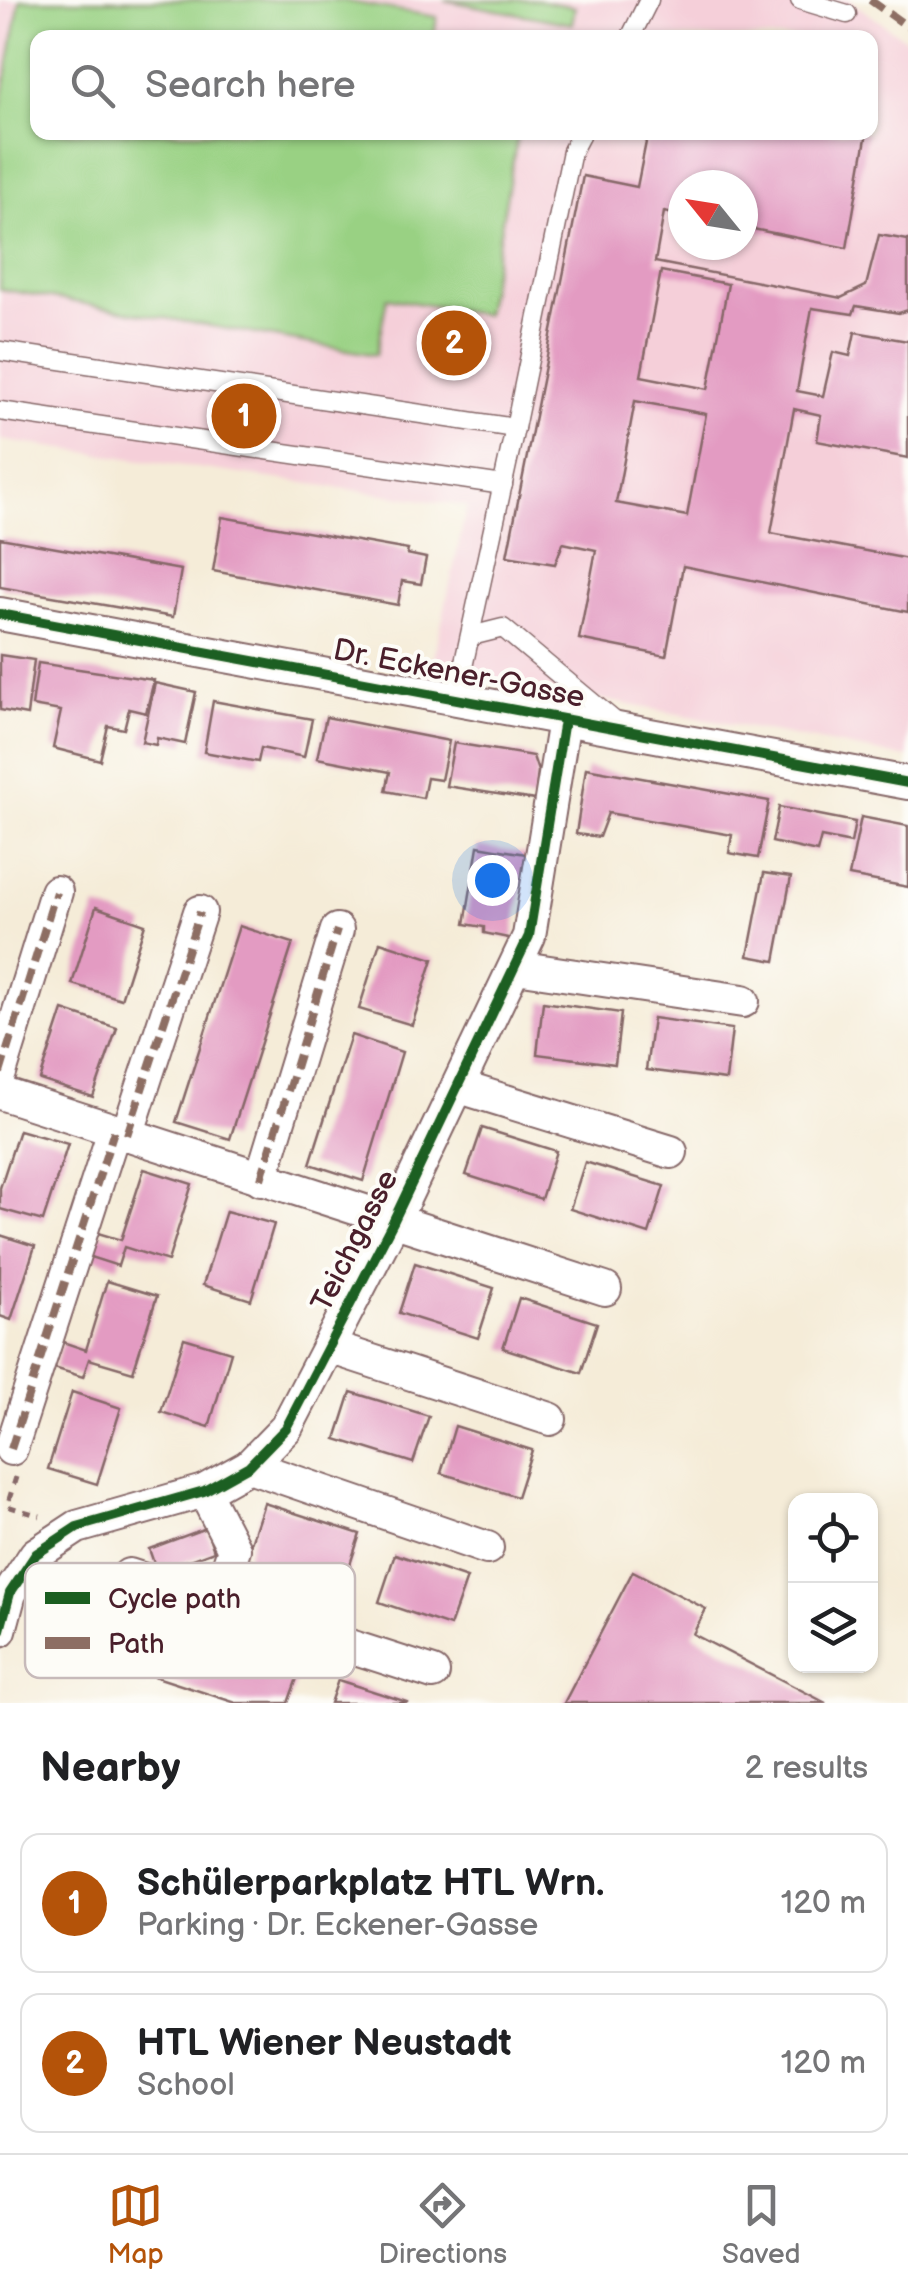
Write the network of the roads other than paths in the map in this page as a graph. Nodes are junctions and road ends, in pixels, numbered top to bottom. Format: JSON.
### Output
{"nodes":[{"id":1,"x":649,"y":0,"type":"edge"},
{"id":2,"x":800,"y":0,"type":"edge"},
{"id":3,"x":847,"y":14,"type":"dead end"},
{"id":4,"x":634,"y":30,"type":"edge"},
{"id":5,"x":578,"y":140,"type":"edge"},
{"id":6,"x":0,"y":351,"type":"edge"},
{"id":7,"x":0,"y":411,"type":"edge"},
{"id":8,"x":515,"y":428,"type":"junction"},
{"id":9,"x":503,"y":486,"type":"junction"},
{"id":10,"x":0,"y":614,"type":"edge"},
{"id":11,"x":471,"y":636,"type":"junction"},
{"id":12,"x":456,"y":699,"type":"junction"},
{"id":13,"x":564,"y":720,"type":"junction"},
{"id":14,"x":625,"y":730,"type":"junction"},
{"id":15,"x":908,"y":783,"type":"edge"},
{"id":16,"x":56,"y":892,"type":"dead end"},
{"id":17,"x":200,"y":912,"type":"dead end"},
{"id":18,"x":337,"y":930,"type":"dead end"},
{"id":19,"x":516,"y":967,"type":"junction"},
{"id":20,"x":743,"y":1001,"type":"dead end"},
{"id":21,"x":0,"y":1072,"type":"edge"},
{"id":22,"x":460,"y":1086,"type":"junction"},
{"id":23,"x":0,"y":1093,"type":"edge"},
{"id":24,"x":121,"y":1133,"type":"junction"},
{"id":25,"x":671,"y":1152,"type":"dead end"},
{"id":26,"x":261,"y":1179,"type":"junction"},
{"id":27,"x":393,"y":1222,"type":"junction"},
{"id":28,"x":605,"y":1289,"type":"dead end"},
{"id":29,"x":329,"y":1347,"type":"junction"},
{"id":30,"x":550,"y":1419,"type":"dead end"},
{"id":31,"x":12,"y":1449,"type":"road end"},
{"id":32,"x":248,"y":1466,"type":"junction"},
{"id":33,"x":204,"y":1492,"type":"junction"},
{"id":34,"x":487,"y":1548,"type":"dead end"},
{"id":35,"x":30,"y":1563,"type":"edge"},
{"id":36,"x":230,"y":1563,"type":"edge"},
{"id":37,"x":25,"y":1570,"type":"edge"},
{"id":38,"x":0,"y":1630,"type":"edge"},
{"id":39,"x":355,"y":1648,"type":"edge"},
{"id":40,"x":434,"y":1673,"type":"dead end"}],
"edges":[{"from":1,"to":4,"type":"lane"},
{"from":2,"to":3,"type":"lane"},
{"from":5,"to":8,"type":"lane"},
{"from":6,"to":8,"type":"lane"},
{"from":7,"to":9,"type":"lane"},
{"from":8,"to":9,"type":"lane"},
{"from":9,"to":11,"type":"lane"},
{"from":10,"to":12,"type":"street","name":"Dr. Eckener-Gasse"},
{"from":11,"to":12,"type":"lane"},
{"from":11,"to":14,"type":"lane"},
{"from":12,"to":13,"type":"street","name":"Dr. Eckener-Gasse"},
{"from":13,"to":14,"type":"street","name":"Dr. Eckener-Gasse"},
{"from":13,"to":19,"type":"street","name":"Teichgasse"},
{"from":14,"to":15,"type":"street","name":"Dr. Eckener-Gasse"},
{"from":16,"to":21,"type":"street"},
{"from":17,"to":24,"type":"street"},
{"from":18,"to":26,"type":"street"},
{"from":19,"to":20,"type":"street"},
{"from":19,"to":22,"type":"street","name":"Teichgasse"},
{"from":22,"to":25,"type":"street"},
{"from":22,"to":27,"type":"street","name":"Teichgasse"},
{"from":23,"to":24,"type":"street"},
{"from":24,"to":26,"type":"street"},
{"from":24,"to":31,"type":"street"},
{"from":26,"to":27,"type":"street"},
{"from":27,"to":28,"type":"street"},
{"from":27,"to":29,"type":"street","name":"Teichgasse"},
{"from":29,"to":30,"type":"street","name":"Teichgasse"},
{"from":29,"to":32,"type":"street","name":"Teichgasse"},
{"from":32,"to":33,"type":"street","name":"Teichgasse"},
{"from":32,"to":34,"type":"street"},
{"from":33,"to":35,"type":"street","name":"Teichgasse"},
{"from":33,"to":36,"type":"street"},
{"from":37,"to":38,"type":"street","name":"Teichgasse"},
{"from":39,"to":40,"type":"street"}]}
